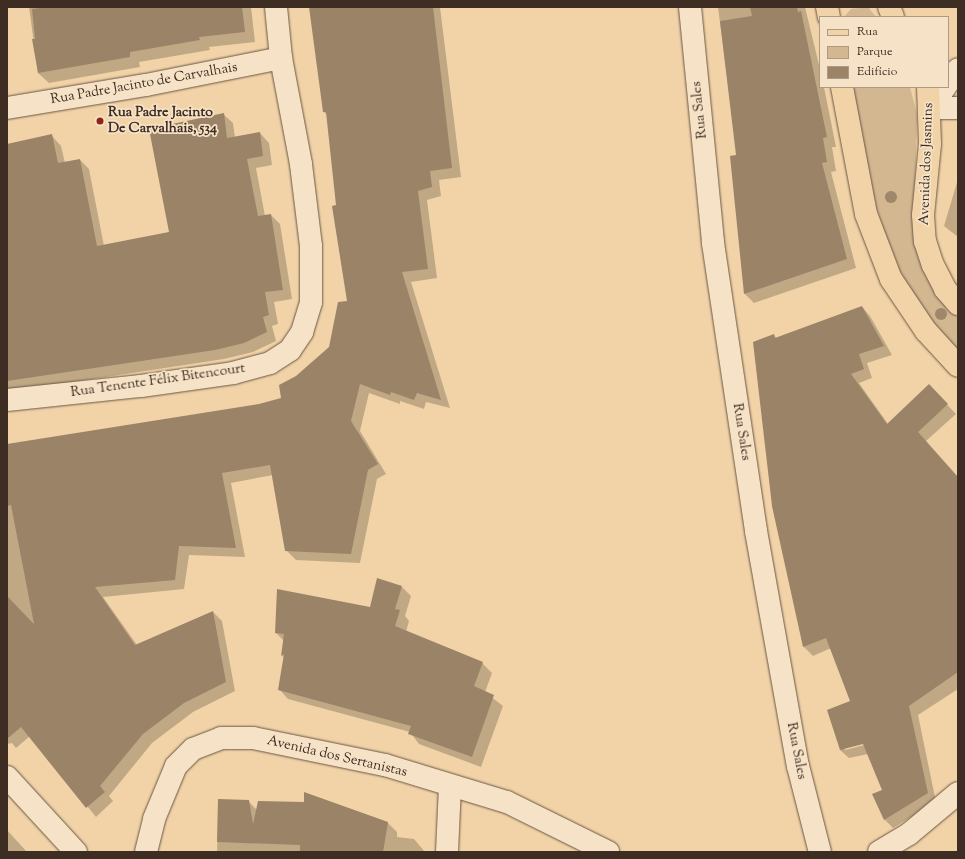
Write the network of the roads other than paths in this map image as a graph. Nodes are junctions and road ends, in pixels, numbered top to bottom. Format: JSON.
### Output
{"nodes":[{"id":1,"x":276,"y":7,"type":"edge"},
{"id":2,"x":690,"y":7,"type":"edge"},
{"id":3,"x":281,"y":58,"type":"junction"},
{"id":4,"x":958,"y":69,"type":"edge"},
{"id":5,"x":949,"y":82,"type":"edge"},
{"id":6,"x":842,"y":88,"type":"edge"},
{"id":7,"x":944,"y":88,"type":"edge"},
{"id":8,"x":929,"y":98,"type":"edge"},
{"id":9,"x":7,"y":108,"type":"edge"},
{"id":10,"x":958,"y":108,"type":"edge"},
{"id":11,"x":958,"y":304,"type":"edge"},
{"id":12,"x":958,"y":366,"type":"edge"},
{"id":13,"x":7,"y":400,"type":"edge"},
{"id":14,"x":7,"y":777,"type":"edge"},
{"id":15,"x":450,"y":786,"type":"junction"},
{"id":16,"x":958,"y":793,"type":"edge"},
{"id":17,"x":76,"y":852,"type":"edge"},
{"id":18,"x":146,"y":852,"type":"edge"},
{"id":19,"x":447,"y":852,"type":"edge"},
{"id":20,"x":608,"y":852,"type":"edge"},
{"id":21,"x":820,"y":852,"type":"edge"},
{"id":22,"x":879,"y":852,"type":"edge"}],
"edges":[{"from":1,"to":3,"type":"street","name":"Rua Tenente Félix Bitencourt"},
{"from":2,"to":21,"type":"street","name":"Rua Sales"},
{"from":3,"to":9,"type":"street","name":"Rua Padre Jacinto de Carvalhais"},
{"from":3,"to":13,"type":"street","name":"Rua Tenente Félix Bitencourt"},
{"from":4,"to":5,"type":"street"},
{"from":6,"to":12,"type":"main road"},
{"from":7,"to":8,"type":"street"},
{"from":8,"to":10,"type":"street"},
{"from":8,"to":11,"type":"main road","name":"Avenida dos Jasmins"},
{"from":14,"to":17,"type":"street"},
{"from":15,"to":18,"type":"street","name":"Avenida dos Sertanistas"},
{"from":15,"to":19,"type":"street"},
{"from":15,"to":20,"type":"street","name":"Avenida dos Sertanistas"},
{"from":16,"to":22,"type":"street"}]}
